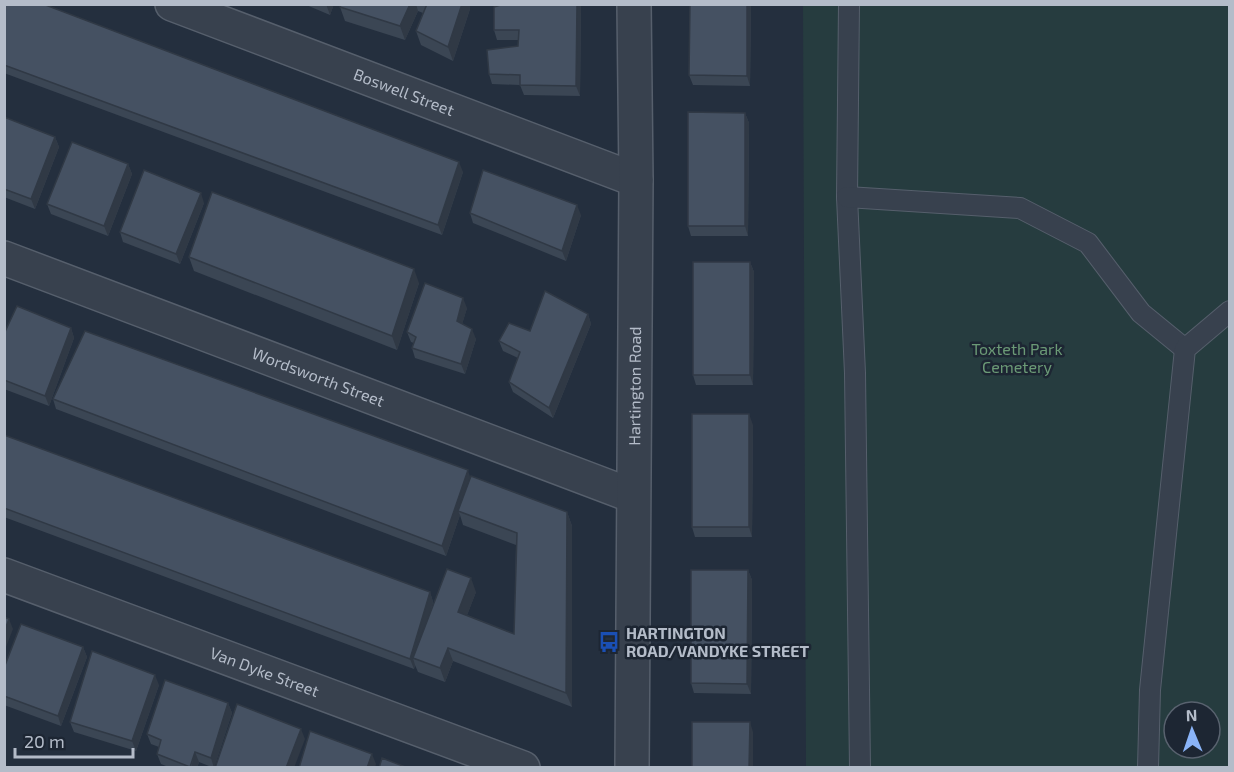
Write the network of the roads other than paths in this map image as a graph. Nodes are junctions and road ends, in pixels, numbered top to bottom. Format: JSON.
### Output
{"nodes":[{"id":1,"x":172,"y":4,"type":"edge"},
{"id":2,"x":634,"y":4,"type":"edge"},
{"id":3,"x":849,"y":4,"type":"edge"},
{"id":4,"x":229,"y":15,"type":"edge"},
{"id":5,"x":636,"y":180,"type":"junction"},
{"id":6,"x":847,"y":197,"type":"junction"},
{"id":7,"x":4,"y":258,"type":"edge"},
{"id":8,"x":1230,"y":311,"type":"edge"},
{"id":9,"x":1185,"y":349,"type":"junction"},
{"id":10,"x":633,"y":496,"type":"junction"},
{"id":11,"x":4,"y":575,"type":"edge"},
{"id":12,"x":523,"y":768,"type":"edge"},
{"id":13,"x":632,"y":768,"type":"edge"},
{"id":14,"x":860,"y":768,"type":"edge"},
{"id":15,"x":1149,"y":768,"type":"edge"}],
"edges":[{"from":1,"to":4,"type":"street","name":"Boswell Street"},
{"from":2,"to":5,"type":"street","name":"Hartington Road"},
{"from":3,"to":6,"type":"lane"},
{"from":4,"to":5,"type":"street","name":"Boswell Street"},
{"from":5,"to":10,"type":"street","name":"Hartington Road"},
{"from":6,"to":9,"type":"lane"},
{"from":6,"to":14,"type":"lane"},
{"from":7,"to":10,"type":"street","name":"Wordsworth Street"},
{"from":8,"to":9,"type":"lane"},
{"from":9,"to":15,"type":"lane"},
{"from":10,"to":13,"type":"street","name":"Hartington Road"},
{"from":11,"to":12,"type":"street","name":"Van Dyke Street"}]}
